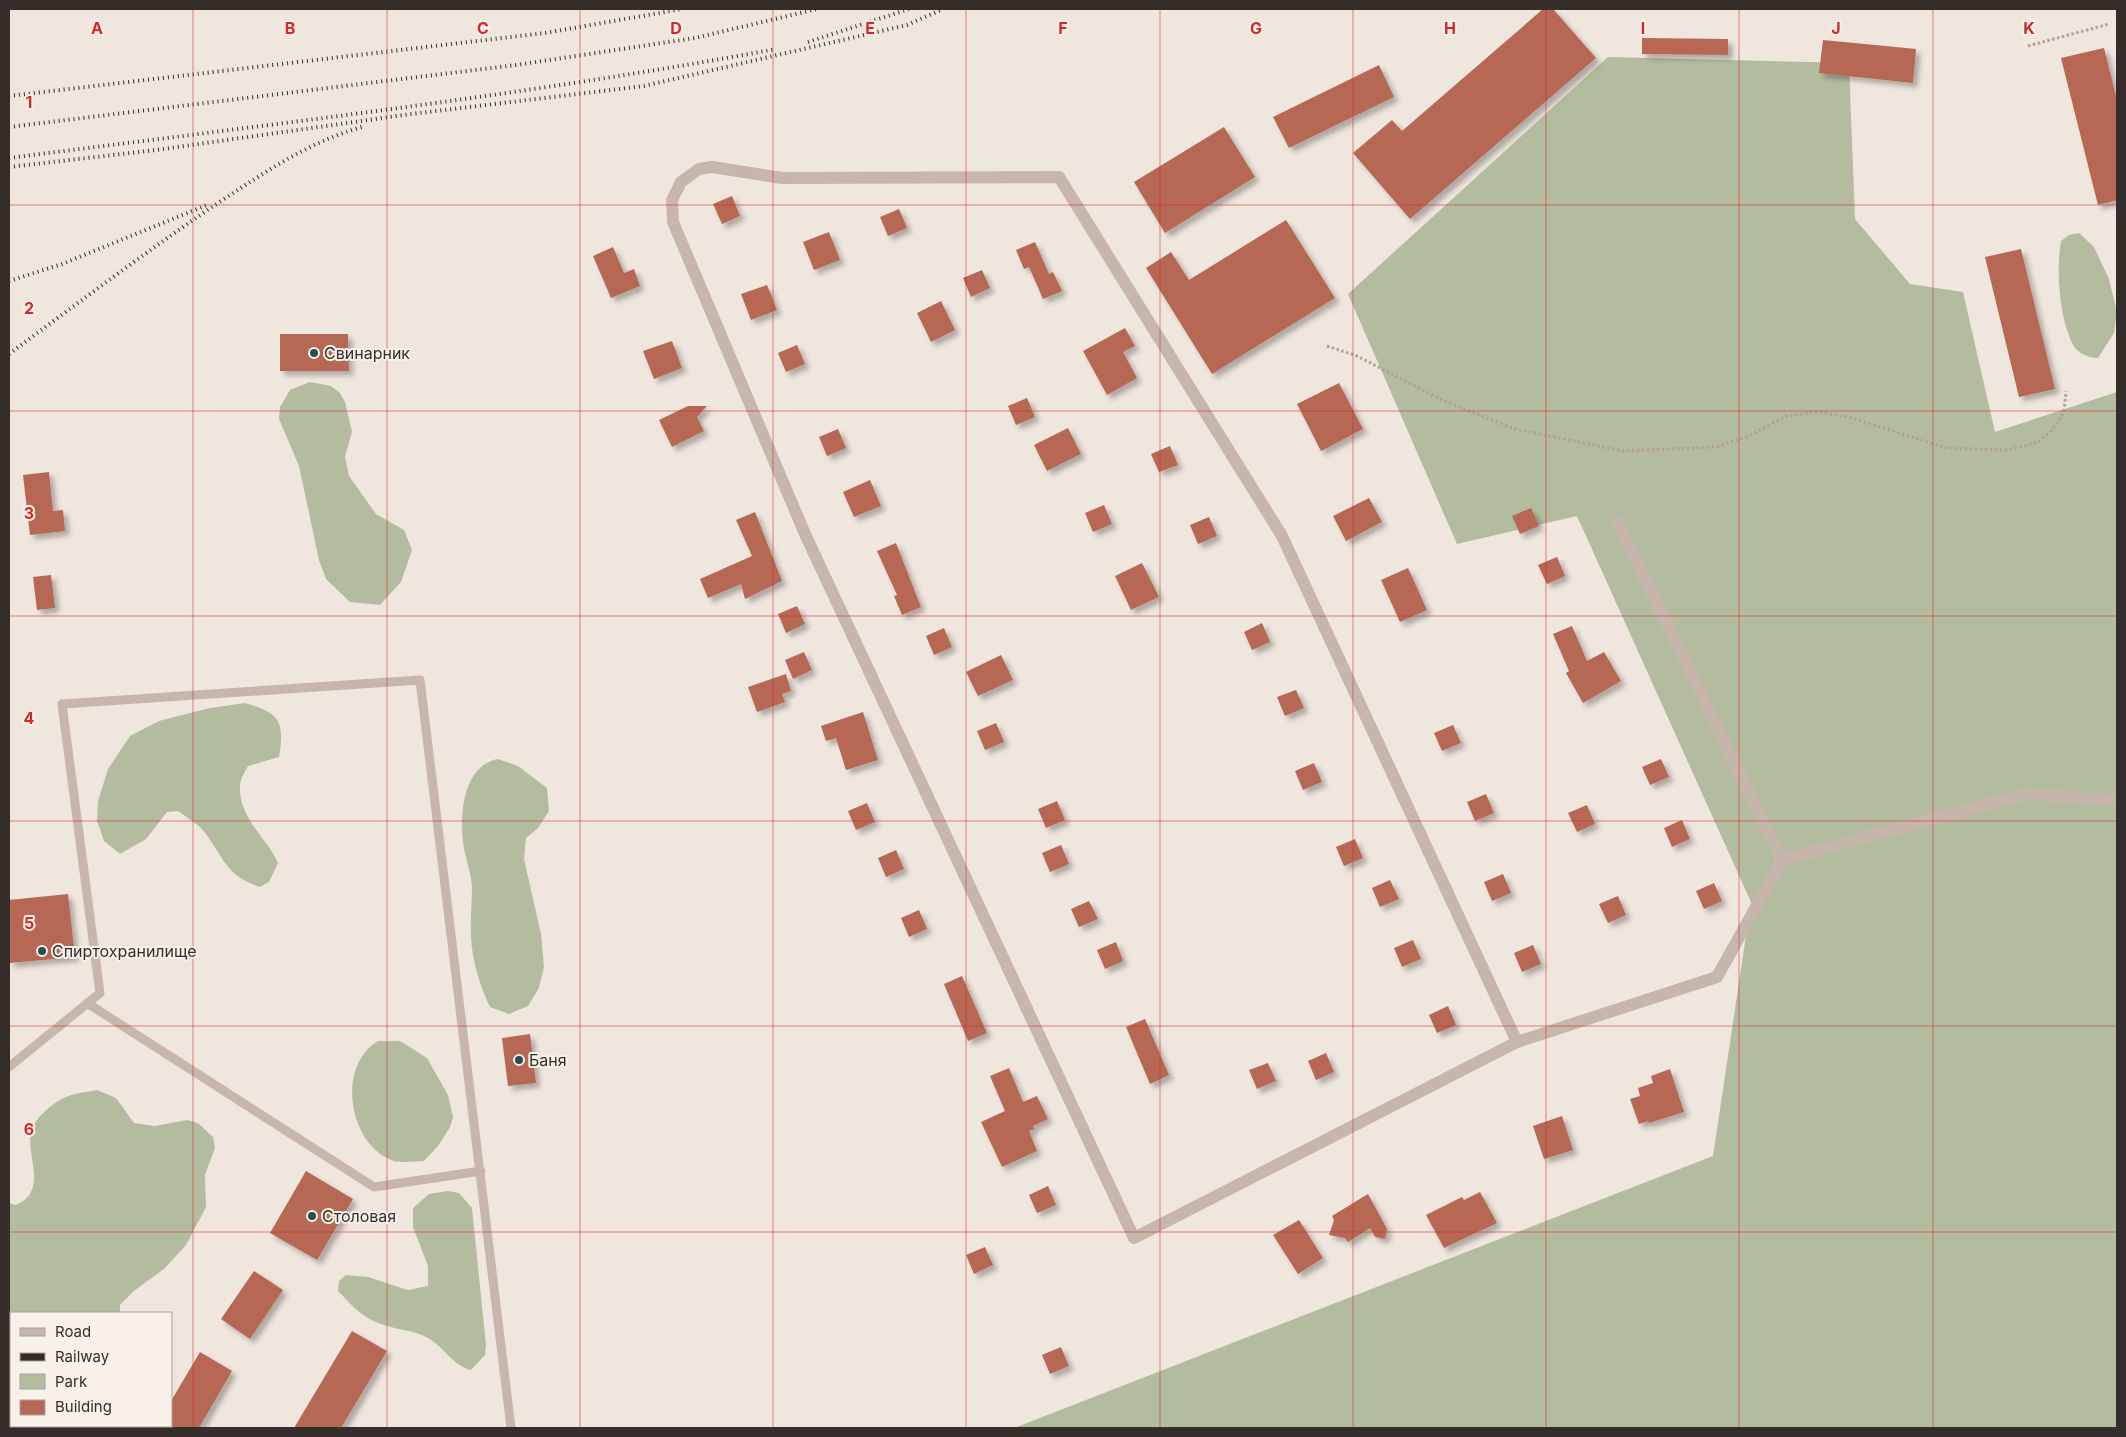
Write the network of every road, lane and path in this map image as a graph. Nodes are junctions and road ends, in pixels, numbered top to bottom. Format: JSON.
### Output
{"nodes":[{"id":1,"x":2109,"y":24,"type":"dead end"},
{"id":2,"x":2028,"y":46,"type":"dead end"},
{"id":3,"x":1327,"y":346,"type":"dead end"},
{"id":4,"x":2066,"y":391,"type":"dead end"},
{"id":5,"x":1617,"y":522,"type":"dead end"},
{"id":6,"x":2117,"y":800,"type":"edge"},
{"id":7,"x":1782,"y":860,"type":"junction"},
{"id":8,"x":86,"y":1002,"type":"junction"},
{"id":9,"x":1517,"y":1042,"type":"junction"},
{"id":10,"x":9,"y":1067,"type":"edge"},
{"id":11,"x":481,"y":1171,"type":"junction"},
{"id":12,"x":511,"y":1428,"type":"edge"}],
"edges":[{"from":1,"to":2,"type":"path"},
{"from":3,"to":4,"type":"path"},
{"from":5,"to":7,"type":"street"},
{"from":6,"to":7,"type":"street"},
{"from":7,"to":9,"type":"street"},
{"from":8,"to":10,"type":"lane"},
{"from":8,"to":11,"type":"lane"},
{"from":8,"to":11,"type":"lane"},
{"from":9,"to":9,"type":"street"},
{"from":11,"to":12,"type":"lane"}]}
